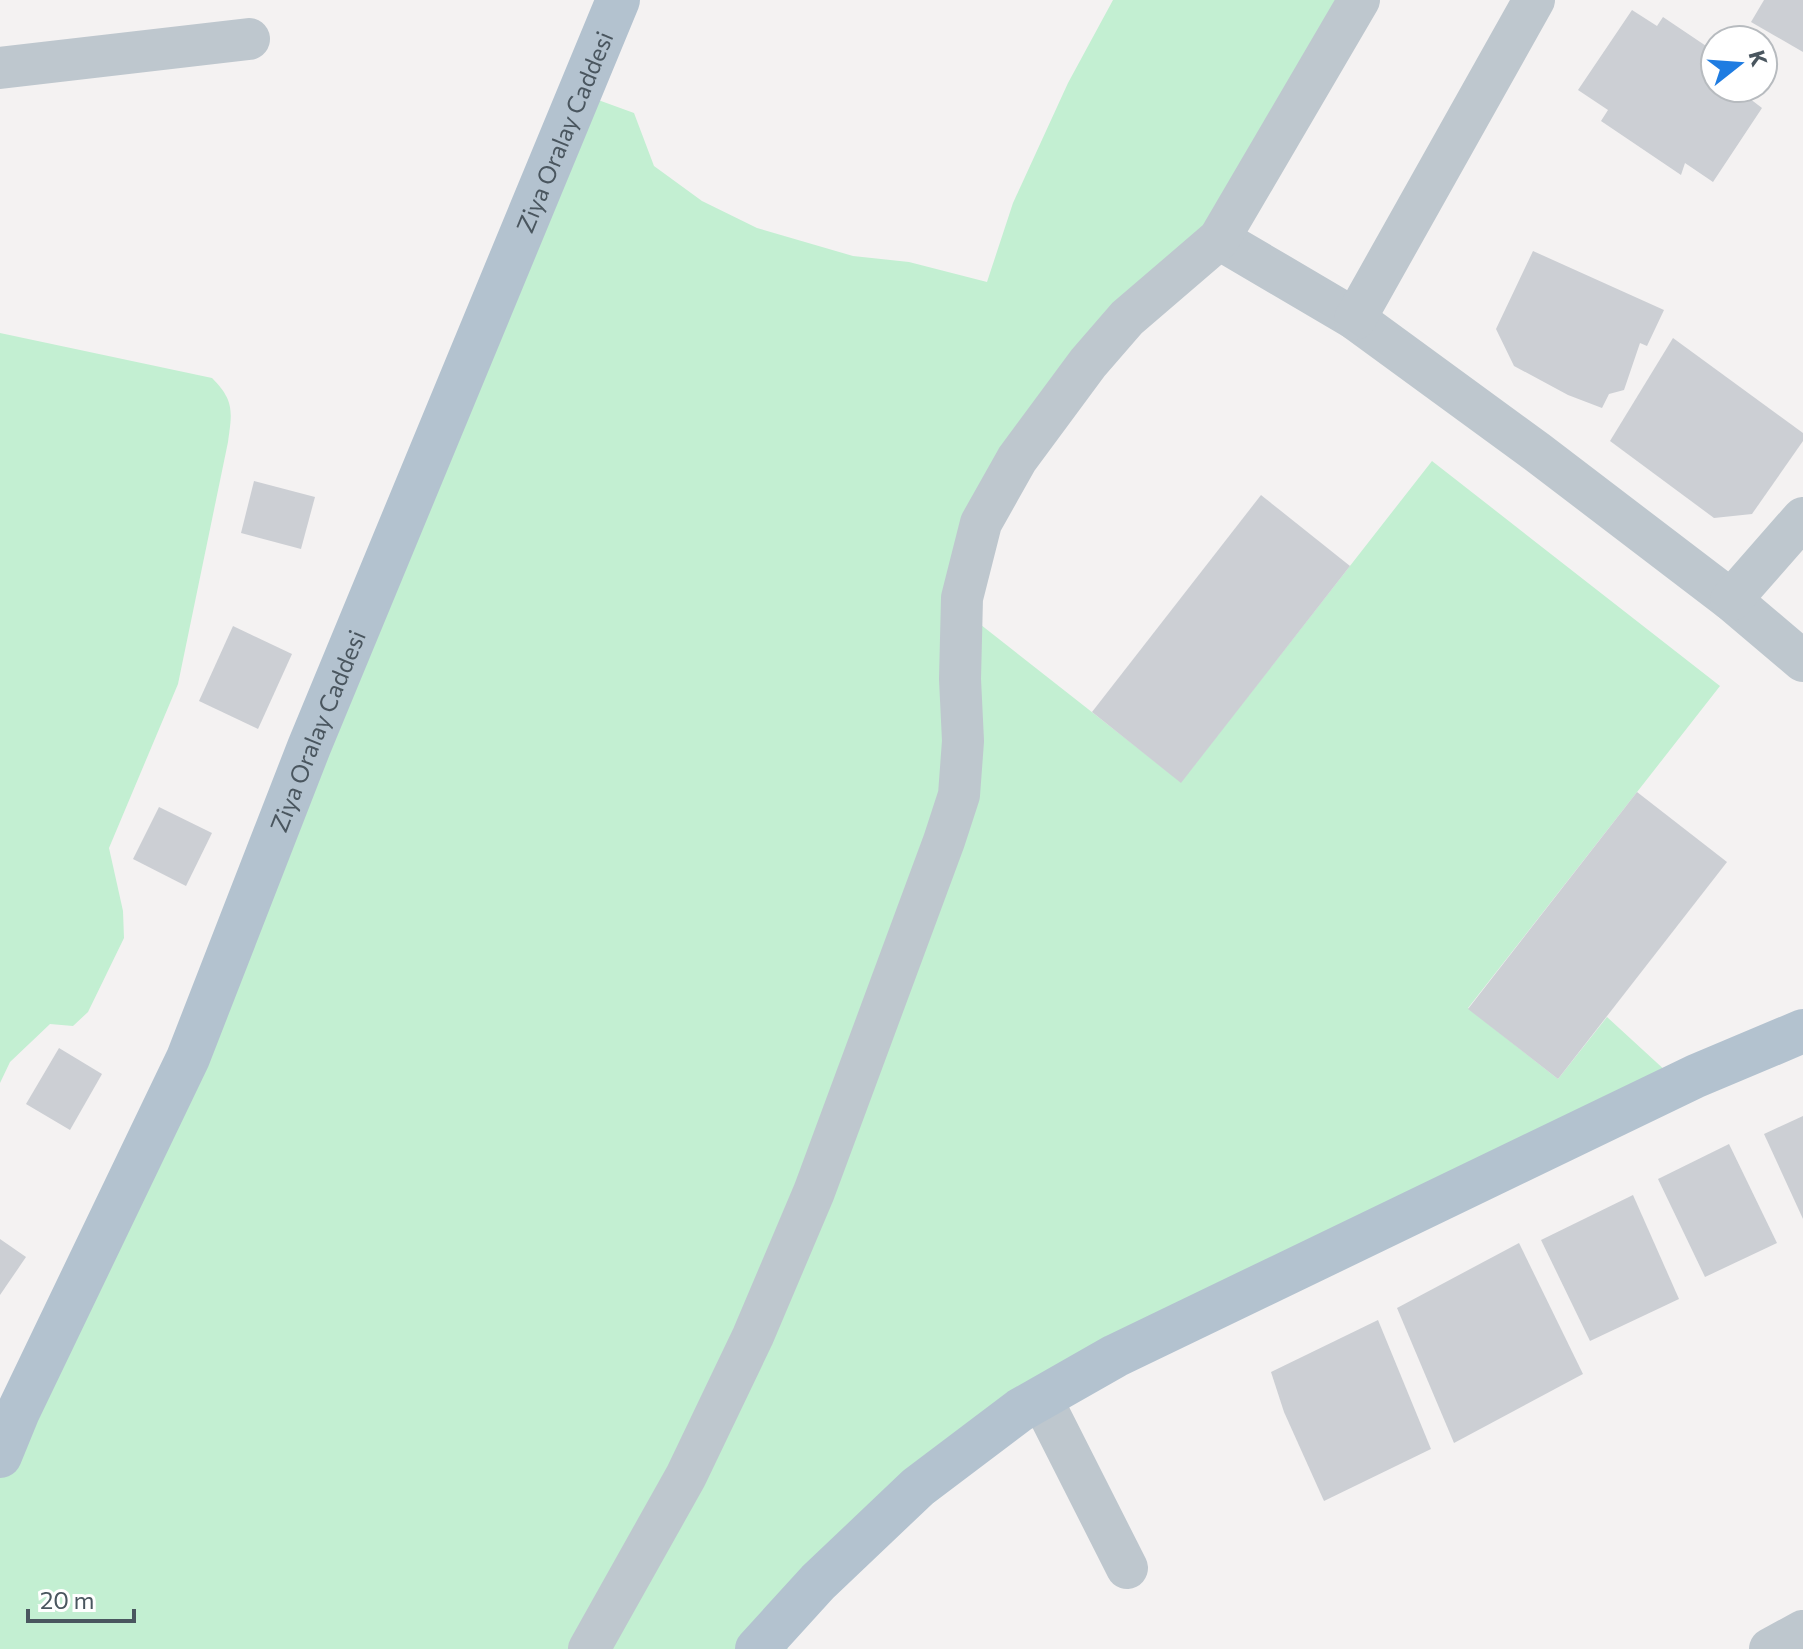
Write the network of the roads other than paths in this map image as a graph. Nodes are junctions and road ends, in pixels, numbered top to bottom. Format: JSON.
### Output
{"nodes":[{"id":1,"x":618,"y":0,"type":"edge"},
{"id":2,"x":1359,"y":0,"type":"edge"},
{"id":3,"x":1534,"y":0,"type":"edge"},
{"id":4,"x":249,"y":39,"type":"dead end"},
{"id":5,"x":0,"y":68,"type":"edge"},
{"id":6,"x":1219,"y":239,"type":"junction"},
{"id":7,"x":1355,"y":319,"type":"junction"},
{"id":8,"x":1803,"y":518,"type":"edge"},
{"id":9,"x":1731,"y":600,"type":"junction"},
{"id":10,"x":1803,"y":661,"type":"edge"},
{"id":11,"x":1803,"y":1031,"type":"edge"},
{"id":12,"x":1041,"y":1398,"type":"junction"},
{"id":13,"x":0,"y":1456,"type":"edge"},
{"id":14,"x":1127,"y":1568,"type":"dead end"},
{"id":15,"x":1803,"y":1631,"type":"edge"},
{"id":16,"x":589,"y":1649,"type":"edge"},
{"id":17,"x":757,"y":1649,"type":"edge"},
{"id":18,"x":1770,"y":1649,"type":"edge"}],
"edges":[{"from":1,"to":13,"type":"main road","name":"Ziya Oralay Caddesi"},
{"from":2,"to":6,"type":"street"},
{"from":3,"to":7,"type":"street"},
{"from":4,"to":5,"type":"street"},
{"from":6,"to":7,"type":"street"},
{"from":6,"to":16,"type":"street"},
{"from":7,"to":9,"type":"street"},
{"from":8,"to":9,"type":"street"},
{"from":9,"to":10,"type":"street"},
{"from":11,"to":12,"type":"main road"},
{"from":12,"to":14,"type":"street"},
{"from":12,"to":17,"type":"main road"},
{"from":15,"to":18,"type":"street"}]}
